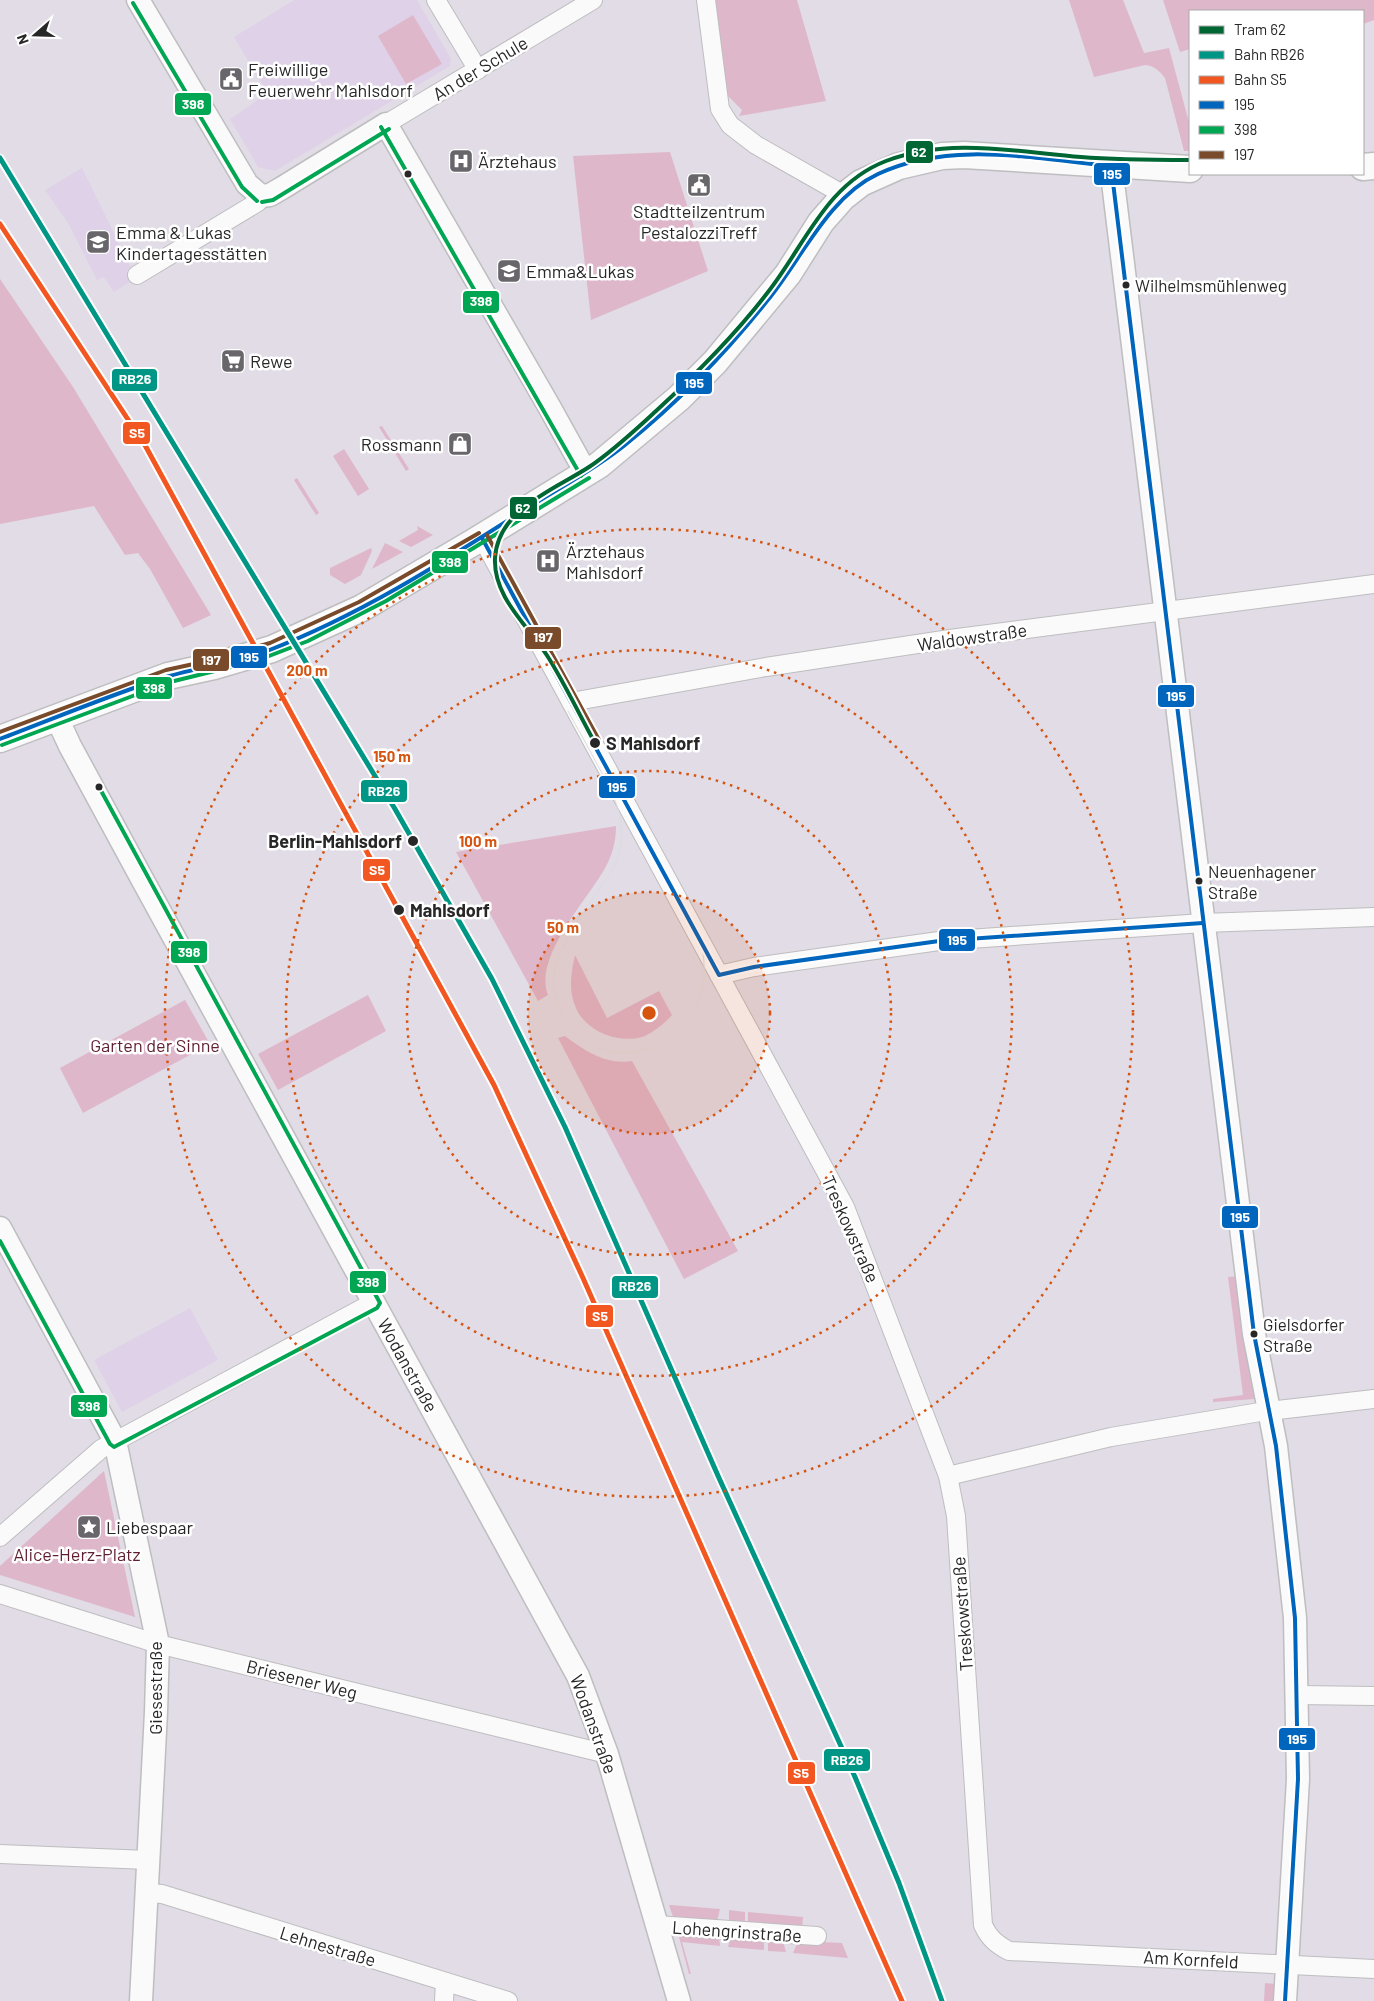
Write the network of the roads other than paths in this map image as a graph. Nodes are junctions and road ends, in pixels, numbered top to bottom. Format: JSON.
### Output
{"nodes":[{"id":1,"x":138,"y":0,"type":"edge"},
{"id":2,"x":436,"y":0,"type":"edge"},
{"id":3,"x":592,"y":0,"type":"edge"},
{"id":4,"x":706,"y":0,"type":"edge"},
{"id":5,"x":478,"y":70,"type":"junction"},
{"id":6,"x":386,"y":124,"type":"junction"},
{"id":7,"x":1111,"y":166,"type":"junction"},
{"id":8,"x":1189,"y":169,"type":"edge"},
{"id":9,"x":261,"y":196,"type":"junction"},
{"id":10,"x":843,"y":197,"type":"junction"},
{"id":11,"x":137,"y":275,"type":"dead end"},
{"id":12,"x":586,"y":474,"type":"junction"},
{"id":13,"x":482,"y":538,"type":"junction"},
{"id":14,"x":1374,"y":584,"type":"edge"},
{"id":15,"x":1164,"y":610,"type":"junction"},
{"id":16,"x":571,"y":702,"type":"junction"},
{"id":17,"x":57,"y":718,"type":"junction"},
{"id":18,"x":0,"y":739,"type":"edge"},
{"id":19,"x":1374,"y":917,"type":"edge"},
{"id":20,"x":1203,"y":923,"type":"junction"},
{"id":21,"x":719,"y":975,"type":"junction"},
{"id":22,"x":0,"y":1228,"type":"edge"},
{"id":23,"x":374,"y":1302,"type":"junction"},
{"id":24,"x":1374,"y":1399,"type":"edge"},
{"id":25,"x":1269,"y":1411,"type":"junction"},
{"id":26,"x":115,"y":1442,"type":"junction"},
{"id":27,"x":948,"y":1476,"type":"junction"},
{"id":28,"x":0,"y":1537,"type":"edge"},
{"id":29,"x":0,"y":1594,"type":"edge"},
{"id":30,"x":158,"y":1644,"type":"junction"},
{"id":31,"x":1298,"y":1695,"type":"junction"},
{"id":32,"x":1374,"y":1696,"type":"edge"},
{"id":33,"x":606,"y":1754,"type":"junction"},
{"id":34,"x":0,"y":1854,"type":"edge"},
{"id":35,"x":148,"y":1860,"type":"junction"},
{"id":36,"x":147,"y":1893,"type":"junction"},
{"id":37,"x":656,"y":1925,"type":"junction"},
{"id":38,"x":817,"y":1936,"type":"dead end"},
{"id":39,"x":1009,"y":1951,"type":"joint"},
{"id":40,"x":1288,"y":1964,"type":"junction"},
{"id":41,"x":1374,"y":1969,"type":"edge"},
{"id":42,"x":445,"y":1982,"type":"junction"},
{"id":43,"x":141,"y":2001,"type":"edge"},
{"id":44,"x":444,"y":2001,"type":"edge"},
{"id":45,"x":508,"y":2001,"type":"edge"},
{"id":46,"x":678,"y":2001,"type":"edge"},
{"id":47,"x":1285,"y":2001,"type":"edge"}],
"edges":[{"from":1,"to":9,"type":"street"},
{"from":2,"to":5,"type":"street"},
{"from":3,"to":5,"type":"street","name":"An der Schule"},
{"from":4,"to":10,"type":"street"},
{"from":5,"to":6,"type":"street","name":"An der Schule"},
{"from":6,"to":9,"type":"street","name":"An der Schule"},
{"from":6,"to":12,"type":"street"},
{"from":7,"to":8,"type":"main road"},
{"from":7,"to":10,"type":"main road"},
{"from":7,"to":15,"type":"street"},
{"from":9,"to":11,"type":"street","name":"An der Schule"},
{"from":10,"to":12,"type":"main road"},
{"from":12,"to":13,"type":"main road"},
{"from":13,"to":16,"type":"street","name":"Treskowstraße"},
{"from":13,"to":17,"type":"main road"},
{"from":14,"to":15,"type":"street","name":"Waldowstraße"},
{"from":15,"to":16,"type":"street","name":"Waldowstraße"},
{"from":15,"to":20,"type":"street"},
{"from":16,"to":21,"type":"street","name":"Treskowstraße"},
{"from":17,"to":18,"type":"main road"},
{"from":17,"to":23,"type":"street","name":"Wodanstraße"},
{"from":19,"to":20,"type":"street"},
{"from":20,"to":21,"type":"street"},
{"from":20,"to":25,"type":"street"},
{"from":21,"to":27,"type":"street","name":"Treskowstraße"},
{"from":22,"to":26,"type":"street","name":"Giesestraße"},
{"from":23,"to":26,"type":"street"},
{"from":23,"to":33,"type":"street","name":"Wodanstraße"},
{"from":24,"to":25,"type":"street"},
{"from":25,"to":27,"type":"street"},
{"from":25,"to":31,"type":"street"},
{"from":26,"to":28,"type":"street"},
{"from":26,"to":30,"type":"street","name":"Giesestraße"},
{"from":27,"to":39,"type":"street","name":"Treskowstraße"},
{"from":29,"to":30,"type":"street","name":"Briesener Weg"},
{"from":30,"to":33,"type":"street","name":"Briesener Weg"},
{"from":30,"to":35,"type":"street","name":"Giesestraße"},
{"from":31,"to":32,"type":"street"},
{"from":31,"to":40,"type":"street"},
{"from":33,"to":37,"type":"street","name":"Wodanstraße"},
{"from":34,"to":35,"type":"street"},
{"from":35,"to":36,"type":"street","name":"Giesestraße"},
{"from":36,"to":42,"type":"street","name":"Lehnestraße"},
{"from":36,"to":43,"type":"street","name":"Giesestraße"},
{"from":37,"to":38,"type":"street","name":"Lohengrinstraße"},
{"from":37,"to":46,"type":"street","name":"Wodanstraße"},
{"from":39,"to":40,"type":"street","name":"Am Kornfeld"},
{"from":40,"to":41,"type":"street","name":"Am Kornfeld"},
{"from":40,"to":47,"type":"street"},
{"from":42,"to":44,"type":"street"},
{"from":42,"to":45,"type":"street","name":"Lehnestraße"}]}
